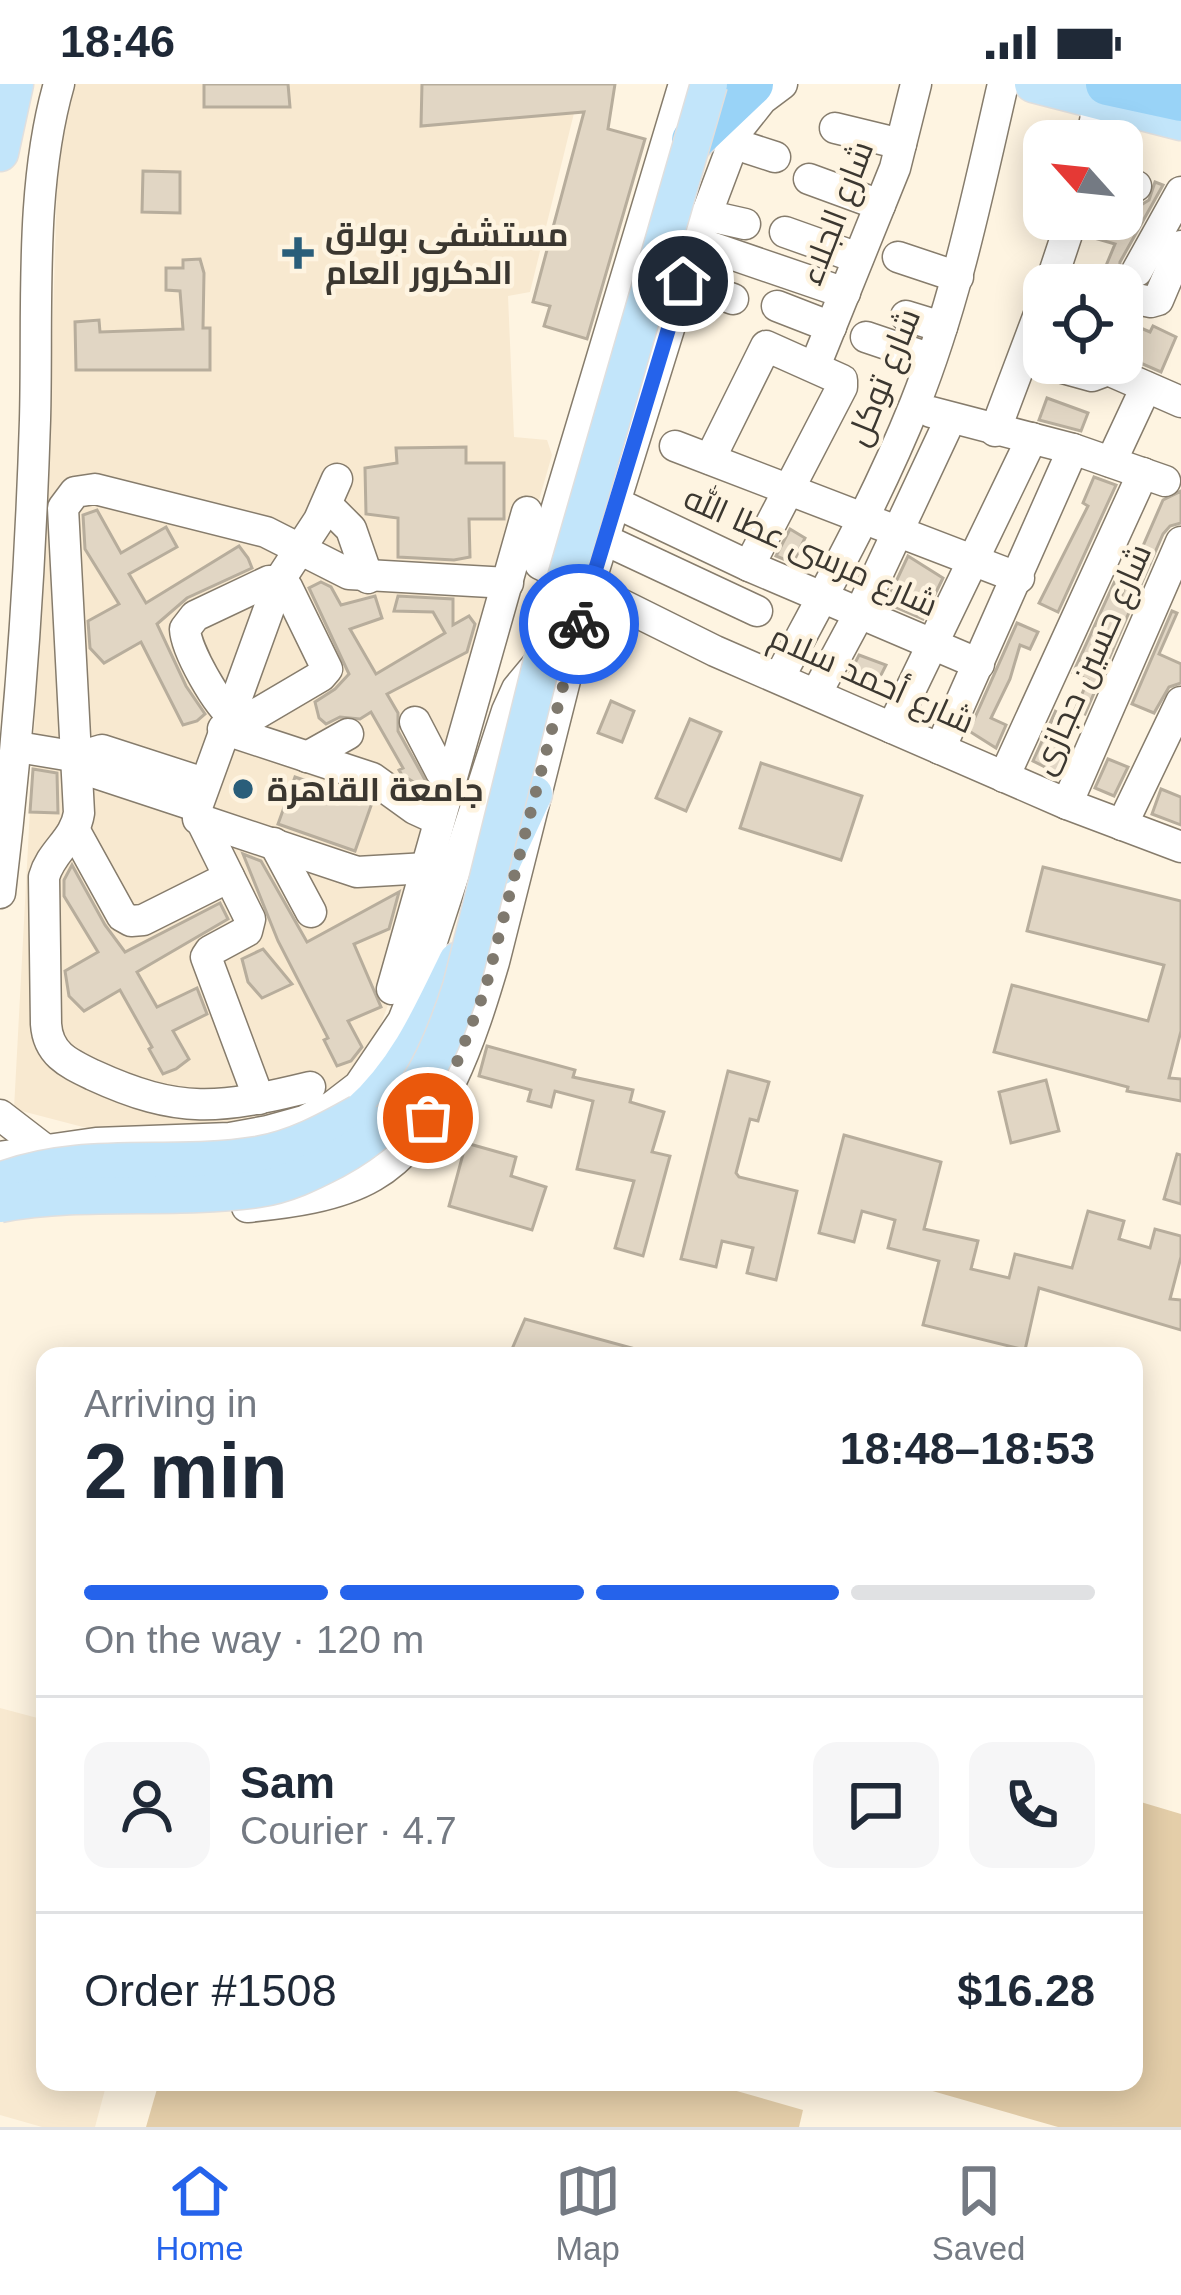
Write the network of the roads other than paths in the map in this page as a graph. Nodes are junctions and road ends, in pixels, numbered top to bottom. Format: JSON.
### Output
{"nodes":[{"id":1,"x":15,"y":84,"type":"edge"},
{"id":2,"x":58,"y":84,"type":"edge"},
{"id":3,"x":683,"y":84,"type":"edge"},
{"id":4,"x":710,"y":84,"type":"edge"},
{"id":5,"x":752,"y":84,"type":"edge"},
{"id":6,"x":782,"y":84,"type":"edge"},
{"id":7,"x":916,"y":84,"type":"edge"},
{"id":8,"x":1003,"y":84,"type":"edge"},
{"id":9,"x":1033,"y":84,"type":"edge"},
{"id":10,"x":1103,"y":92,"type":"edge"},
{"id":11,"x":1181,"y":100,"type":"edge"},
{"id":12,"x":1181,"y":122,"type":"edge"},
{"id":13,"x":835,"y":128,"type":"dead end"},
{"id":14,"x":712,"y":141,"type":"junction"},
{"id":15,"x":902,"y":144,"type":"junction"},
{"id":16,"x":0,"y":153,"type":"edge"},
{"id":17,"x":775,"y":158,"type":"dead end"},
{"id":18,"x":809,"y":179,"type":"dead end"},
{"id":19,"x":1181,"y":192,"type":"edge"},
{"id":20,"x":880,"y":205,"type":"junction"},
{"id":21,"x":745,"y":224,"type":"dead end"},
{"id":22,"x":700,"y":228,"type":"junction"},
{"id":23,"x":785,"y":232,"type":"dead end"},
{"id":24,"x":1176,"y":232,"type":"edge"},
{"id":25,"x":898,"y":257,"type":"dead end"},
{"id":26,"x":858,"y":258,"type":"junction"},
{"id":27,"x":1143,"y":268,"type":"edge"},
{"id":28,"x":958,"y":277,"type":"junction"},
{"id":29,"x":683,"y":281,"type":"junction"},
{"id":30,"x":845,"y":292,"type":"junction"},
{"id":31,"x":733,"y":299,"type":"dead end"},
{"id":32,"x":777,"y":306,"type":"dead end"},
{"id":33,"x":906,"y":316,"type":"dead end"},
{"id":34,"x":831,"y":327,"type":"junction"},
{"id":35,"x":942,"y":327,"type":"junction"},
{"id":36,"x":866,"y":337,"type":"dead end"},
{"id":37,"x":931,"y":359,"type":"junction"},
{"id":38,"x":815,"y":365,"type":"junction"},
{"id":39,"x":1023,"y":384,"type":"edge"},
{"id":40,"x":1139,"y":384,"type":"edge"},
{"id":41,"x":1146,"y":387,"type":"junction"},
{"id":42,"x":1181,"y":402,"type":"edge"},
{"id":43,"x":914,"y":406,"type":"junction"},
{"id":44,"x":950,"y":420,"type":"junction"},
{"id":45,"x":995,"y":431,"type":"junction"},
{"id":46,"x":1032,"y":438,"type":"junction"},
{"id":47,"x":675,"y":446,"type":"dead end"},
{"id":48,"x":1072,"y":449,"type":"junction"},
{"id":49,"x":710,"y":459,"type":"junction"},
{"id":50,"x":1112,"y":462,"type":"junction"},
{"id":51,"x":788,"y":489,"type":"junction"},
{"id":52,"x":614,"y":502,"type":"junction"},
{"id":53,"x":527,"y":512,"type":"dead end"},
{"id":54,"x":863,"y":518,"type":"junction"},
{"id":55,"x":899,"y":531,"type":"junction"},
{"id":56,"x":603,"y":539,"type":"junction"},
{"id":57,"x":1181,"y":542,"type":"edge"},
{"id":58,"x":298,"y":547,"type":"junction"},
{"id":59,"x":974,"y":560,"type":"junction"},
{"id":60,"x":749,"y":566,"type":"junction"},
{"id":61,"x":368,"y":578,"type":"junction"},
{"id":62,"x":1019,"y":578,"type":"junction"},
{"id":63,"x":279,"y":580,"type":"junction"},
{"id":64,"x":508,"y":583,"type":"junction"},
{"id":65,"x":588,"y":590,"type":"junction"},
{"id":66,"x":822,"y":597,"type":"junction"},
{"id":67,"x":757,"y":610,"type":"dead end"},
{"id":68,"x":859,"y":614,"type":"junction"},
{"id":69,"x":932,"y":644,"type":"junction"},
{"id":70,"x":543,"y":658,"type":"junction"},
{"id":71,"x":979,"y":664,"type":"junction"},
{"id":72,"x":779,"y":678,"type":"junction"},
{"id":73,"x":815,"y":694,"type":"junction"},
{"id":74,"x":1181,"y":702,"type":"edge"},
{"id":75,"x":226,"y":722,"type":"junction"},
{"id":76,"x":415,"y":722,"type":"dead end"},
{"id":77,"x":12,"y":725,"type":"edge"},
{"id":78,"x":892,"y":728,"type":"junction"},
{"id":79,"x":348,"y":734,"type":"dead end"},
{"id":80,"x":940,"y":749,"type":"junction"},
{"id":81,"x":78,"y":757,"type":"junction"},
{"id":82,"x":308,"y":757,"type":"junction"},
{"id":83,"x":1004,"y":777,"type":"junction"},
{"id":84,"x":450,"y":779,"type":"junction"},
{"id":85,"x":534,"y":794,"type":"junction"},
{"id":86,"x":199,"y":803,"type":"junction"},
{"id":87,"x":1067,"y":804,"type":"junction"},
{"id":88,"x":440,"y":820,"type":"junction"},
{"id":89,"x":1122,"y":825,"type":"junction"},
{"id":90,"x":75,"y":831,"type":"junction"},
{"id":91,"x":274,"y":843,"type":"junction"},
{"id":92,"x":1181,"y":848,"type":"edge"},
{"id":93,"x":427,"y":868,"type":"junction"},
{"id":94,"x":229,"y":877,"type":"junction"},
{"id":95,"x":0,"y":893,"type":"edge"},
{"id":96,"x":311,"y":912,"type":"dead end"},
{"id":97,"x":392,"y":989,"type":"dead end"},
{"id":98,"x":310,"y":1088,"type":"dead end"},
{"id":99,"x":359,"y":1099,"type":"junction"},
{"id":100,"x":259,"y":1100,"type":"junction"},
{"id":101,"x":0,"y":1115,"type":"edge"},
{"id":102,"x":44,"y":1149,"type":"junction"},
{"id":103,"x":0,"y":1157,"type":"edge"},
{"id":104,"x":0,"y":1168,"type":"edge"},
{"id":105,"x":0,"y":1181,"type":"edge"},
{"id":106,"x":101,"y":1193,"type":"junction"},
{"id":107,"x":0,"y":1204,"type":"edge"}],
"edges":[{"from":1,"to":16,"type":"main road"},
{"from":2,"to":77,"type":"street"},
{"from":3,"to":65,"type":"street","name":"شارع أحمد سلام"},
{"from":4,"to":14,"type":"main road","bridge":true},
{"from":5,"to":14,"type":"highway"},
{"from":6,"to":14,"type":"street"},
{"from":7,"to":15,"type":"street","name":"شارع الجلاء"},
{"from":8,"to":28,"type":"street","name":"شارع توكل"},
{"from":9,"to":10,"type":"main road"},
{"from":10,"to":11,"type":"highway"},
{"from":10,"to":12,"type":"main road"},
{"from":13,"to":15,"type":"street"},
{"from":14,"to":17,"type":"street"},
{"from":14,"to":22,"type":"street"},
{"from":14,"to":70,"type":"main road","bridge":true},
{"from":15,"to":20,"type":"street","name":"شارع الجلاء"},
{"from":18,"to":20,"type":"street"},
{"from":19,"to":24,"type":"street"},
{"from":20,"to":26,"type":"street","name":"شارع الجلاء"},
{"from":21,"to":22,"type":"street"},
{"from":22,"to":29,"type":"street"},
{"from":22,"to":30,"type":"street"},
{"from":23,"to":26,"type":"street"},
{"from":24,"to":27,"type":"street"},
{"from":25,"to":28,"type":"street"},
{"from":26,"to":30,"type":"street","name":"شارع الجلاء"},
{"from":28,"to":35,"type":"street","name":"شارع توكل"},
{"from":29,"to":31,"type":"street"},
{"from":29,"to":52,"type":"street"},
{"from":30,"to":34,"type":"street","name":"شارع الجلاء"},
{"from":32,"to":34,"type":"street"},
{"from":33,"to":35,"type":"street"},
{"from":34,"to":38,"type":"street","name":"شارع الجلاء"},
{"from":35,"to":37,"type":"street","name":"شارع توكل"},
{"from":36,"to":37,"type":"street"},
{"from":37,"to":43,"type":"street","name":"شارع توكل"},
{"from":38,"to":49,"type":"street"},
{"from":38,"to":51,"type":"street"},
{"from":39,"to":45,"type":"street"},
{"from":40,"to":41,"type":"street"},
{"from":41,"to":42,"type":"street"},
{"from":41,"to":50,"type":"street"},
{"from":43,"to":44,"type":"street"},
{"from":43,"to":54,"type":"street","name":"شارع توكل"},
{"from":44,"to":45,"type":"street"},
{"from":44,"to":55,"type":"street"},
{"from":45,"to":46,"type":"street"},
{"from":46,"to":48,"type":"street"},
{"from":46,"to":59,"type":"street"},
{"from":47,"to":49,"type":"street"},
{"from":48,"to":50,"type":"street"},
{"from":48,"to":62,"type":"street"},
{"from":49,"to":51,"type":"street"},
{"from":50,"to":83,"type":"street"},
{"from":51,"to":54,"type":"street"},
{"from":51,"to":60,"type":"street"},
{"from":52,"to":56,"type":"street"},
{"from":52,"to":60,"type":"street","name":"شارع مرسى عطا الله"},
{"from":53,"to":64,"type":"street"},
{"from":54,"to":55,"type":"street"},
{"from":54,"to":66,"type":"street","name":"شارع توكل"},
{"from":55,"to":59,"type":"street"},
{"from":55,"to":68,"type":"street"},
{"from":56,"to":65,"type":"street"},
{"from":56,"to":67,"type":"street"},
{"from":57,"to":87,"type":"street","name":"شارع حسين حجازى"},
{"from":58,"to":61,"type":"street"},
{"from":58,"to":61,"type":"street"},
{"from":58,"to":63,"type":"street"},
{"from":58,"to":81,"type":"street"},
{"from":59,"to":62,"type":"street"},
{"from":59,"to":69,"type":"street"},
{"from":60,"to":66,"type":"street","name":"شارع مرسى عطا الله"},
{"from":61,"to":64,"type":"street"},
{"from":62,"to":71,"type":"street"},
{"from":63,"to":75,"type":"street"},
{"from":63,"to":75,"type":"street"},
{"from":63,"to":75,"type":"street"},
{"from":64,"to":84,"type":"street"},
{"from":65,"to":72,"type":"street","name":"شارع أحمد سلام"},
{"from":65,"to":85,"type":"street"},
{"from":66,"to":68,"type":"street","name":"شارع مرسى عطا الله"},
{"from":66,"to":72,"type":"street","name":"شارع توكل"},
{"from":68,"to":69,"type":"street","name":"شارع مرسى عطا الله"},
{"from":68,"to":73,"type":"street"},
{"from":69,"to":71,"type":"street","name":"شارع مرسى عطا الله"},
{"from":69,"to":78,"type":"street"},
{"from":70,"to":99,"type":"street"},
{"from":70,"to":107,"type":"main road","bridge":true},
{"from":71,"to":80,"type":"street"},
{"from":72,"to":73,"type":"street","name":"شارع أحمد سلام"},
{"from":73,"to":78,"type":"street","name":"شارع أحمد سلام"},
{"from":74,"to":89,"type":"street"},
{"from":75,"to":82,"type":"street"},
{"from":75,"to":86,"type":"street"},
{"from":76,"to":84,"type":"street"},
{"from":77,"to":81,"type":"street"},
{"from":77,"to":95,"type":"street"},
{"from":78,"to":80,"type":"street","name":"شارع أحمد سلام"},
{"from":79,"to":82,"type":"street"},
{"from":80,"to":83,"type":"street","name":"شارع أحمد سلام"},
{"from":81,"to":86,"type":"street"},
{"from":81,"to":90,"type":"street"},
{"from":82,"to":88,"type":"street"},
{"from":83,"to":87,"type":"street","name":"شارع أحمد سلام"},
{"from":84,"to":88,"type":"street"},
{"from":85,"to":99,"type":"main road"},
{"from":85,"to":106,"type":"street"},
{"from":86,"to":91,"type":"street"},
{"from":86,"to":94,"type":"street"},
{"from":87,"to":89,"type":"street","name":"شارع أحمد سلام"},
{"from":88,"to":93,"type":"street"},
{"from":89,"to":92,"type":"street","name":"شارع أحمد سلام"},
{"from":90,"to":94,"type":"street"},
{"from":90,"to":100,"type":"street"},
{"from":91,"to":93,"type":"street"},
{"from":91,"to":96,"type":"street"},
{"from":93,"to":97,"type":"street"},
{"from":94,"to":100,"type":"street"},
{"from":98,"to":100,"type":"street"},
{"from":99,"to":102,"type":"street"},
{"from":99,"to":105,"type":"main road","bridge":true},
{"from":101,"to":102,"type":"street"},
{"from":102,"to":103,"type":"street"},
{"from":102,"to":106,"type":"street"},
{"from":104,"to":106,"type":"street"}]}
